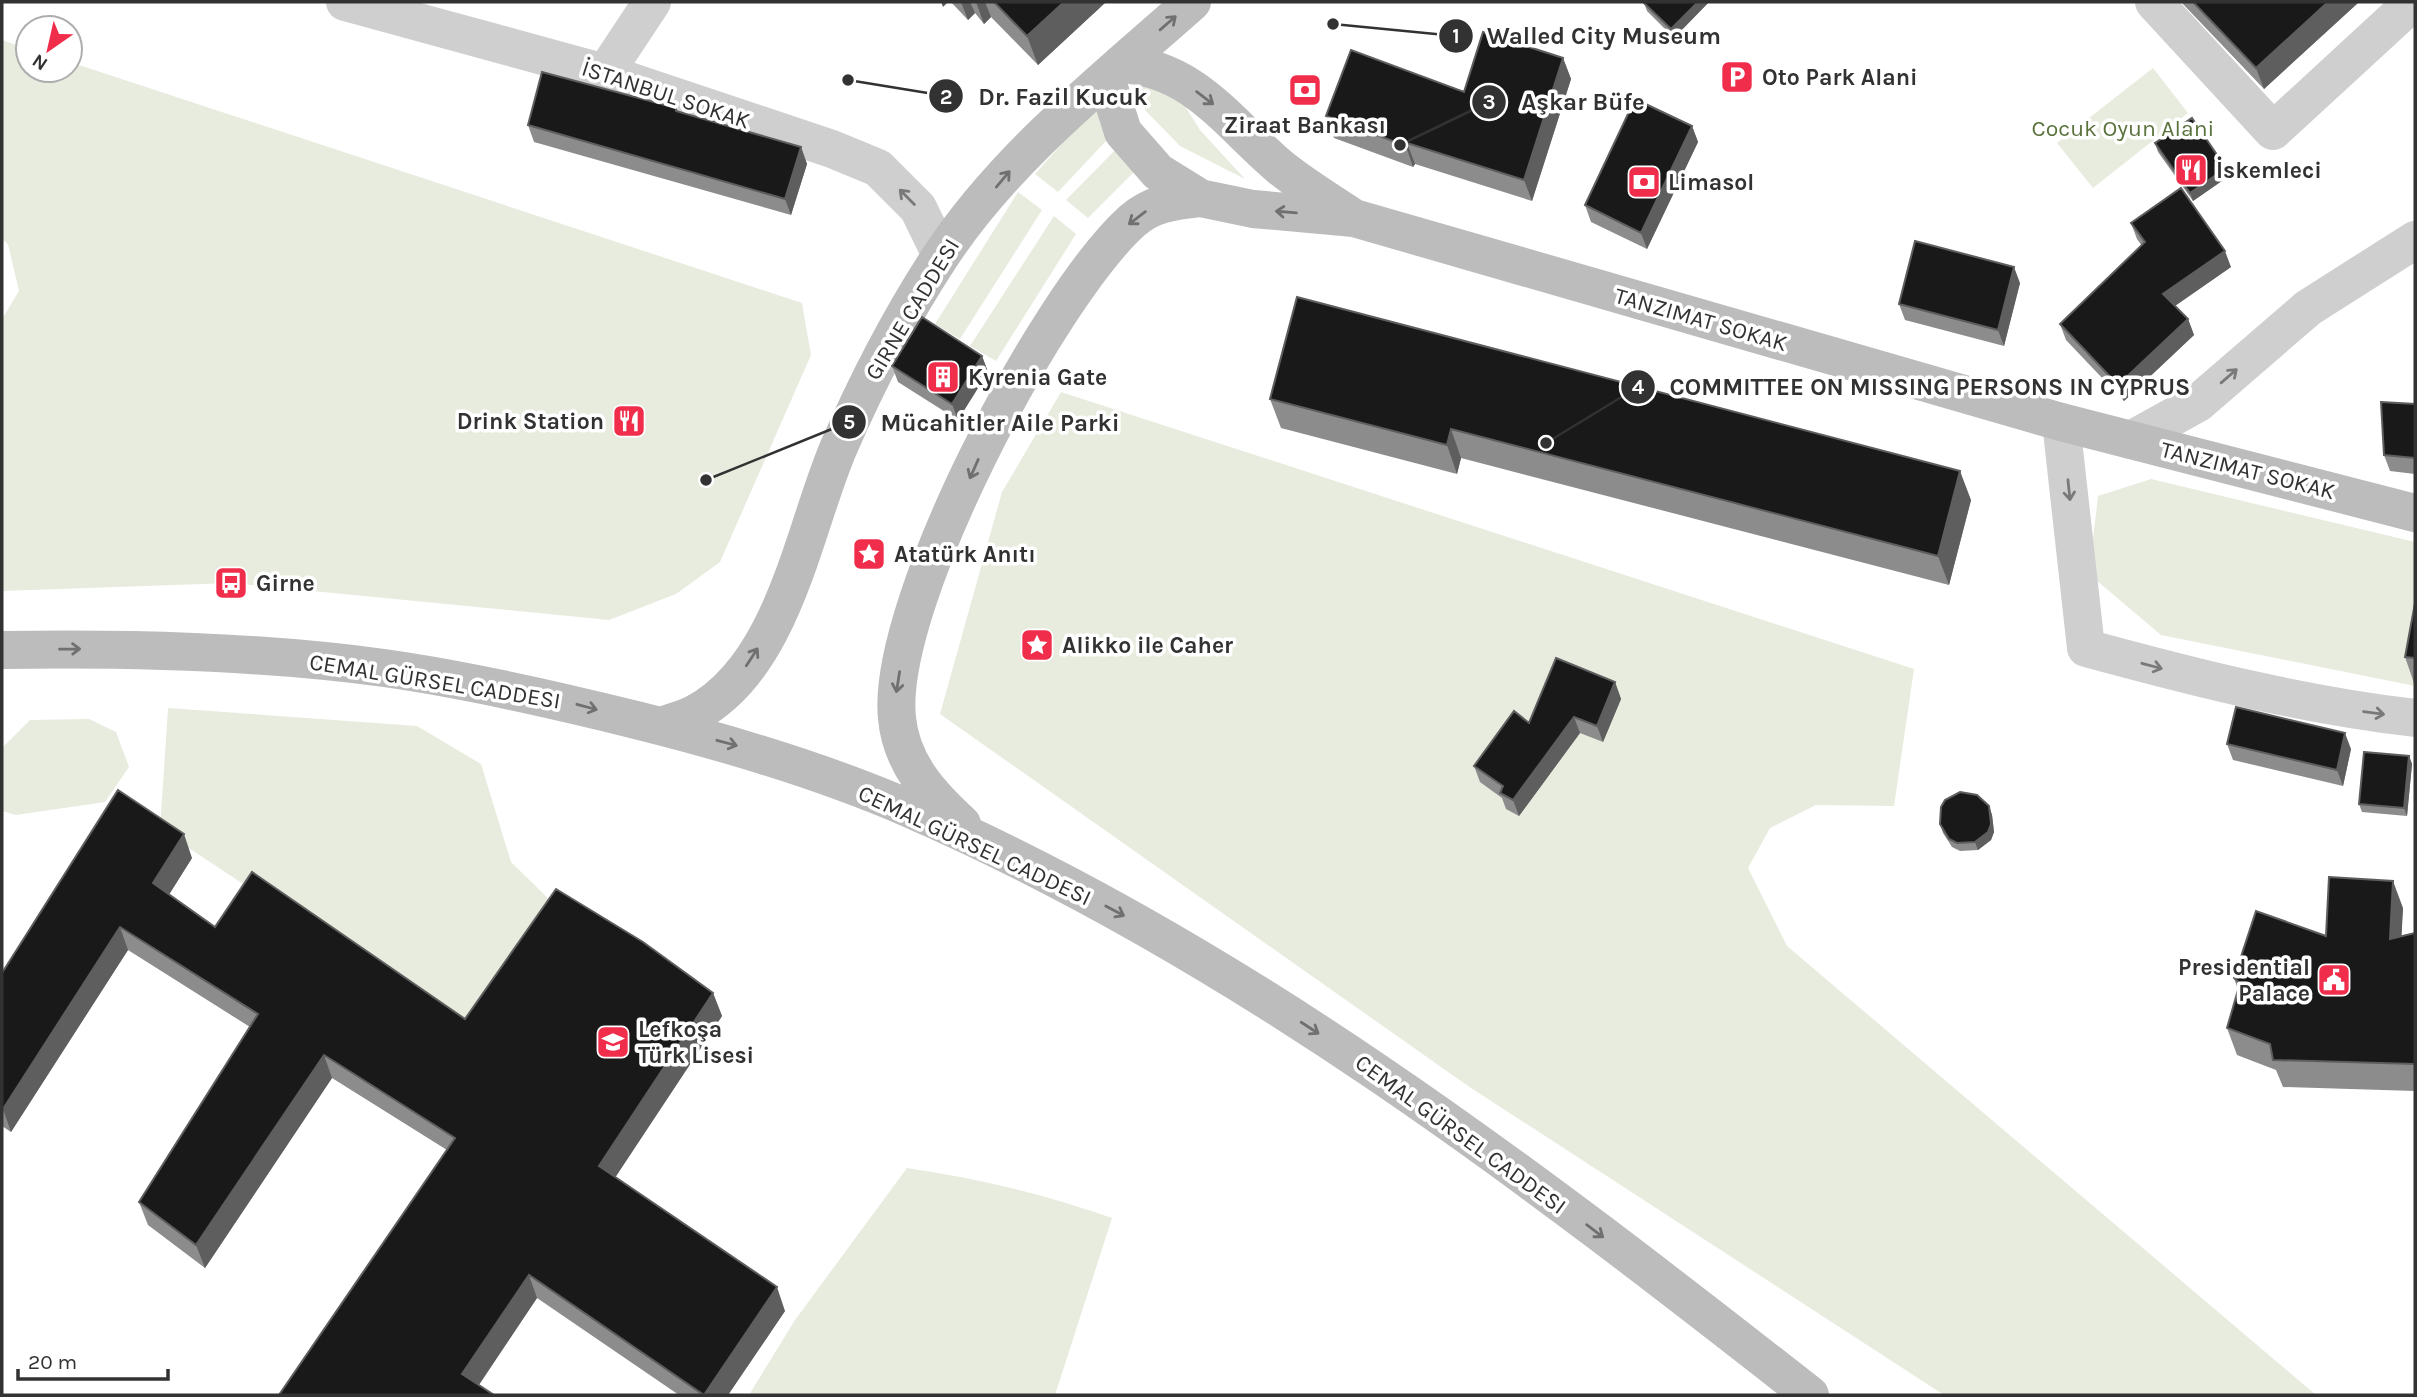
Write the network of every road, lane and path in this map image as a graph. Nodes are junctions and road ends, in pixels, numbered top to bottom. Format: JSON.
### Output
{"nodes":[{"id":1,"x":345,"y":2,"type":"edge"},
{"id":2,"x":651,"y":2,"type":"edge"},
{"id":3,"x":1192,"y":2,"type":"edge"},
{"id":4,"x":2413,"y":2,"type":"edge"},
{"id":5,"x":2170,"y":8,"type":"edge"},
{"id":6,"x":1114,"y":71,"type":"junction"},
{"id":7,"x":605,"y":73,"type":"junction"},
{"id":8,"x":1200,"y":198,"type":"junction"},
{"id":9,"x":1354,"y":218,"type":"junction"},
{"id":10,"x":2415,"y":240,"type":"edge"},
{"id":11,"x":941,"y":255,"type":"junction"},
{"id":12,"x":2061,"y":422,"type":"junction"},
{"id":13,"x":2131,"y":440,"type":"junction"},
{"id":14,"x":2415,"y":513,"type":"edge"},
{"id":15,"x":2,"y":650,"type":"edge"},
{"id":16,"x":2415,"y":718,"type":"edge"},
{"id":17,"x":661,"y":726,"type":"junction"},
{"id":18,"x":984,"y":844,"type":"junction"},
{"id":19,"x":1810,"y":1395,"type":"edge"}],
"edges":[{"from":1,"to":7,"type":"street","name":"İSTANBUL SOKAK"},
{"from":2,"to":7,"type":"street"},
{"from":6,"to":3,"type":"street","name":"GIRNE CADDESI","one_way":true},
{"from":4,"to":5,"type":"street"},
{"from":6,"to":8,"type":"street","name":"TANZIMAT SOKAK"},
{"from":6,"to":9,"type":"street","name":"TANZIMAT SOKAK","one_way":true},
{"from":11,"to":6,"type":"street","name":"GIRNE CADDESI","one_way":true},
{"from":11,"to":7,"type":"street","name":"İSTANBUL SOKAK","one_way":true},
{"from":9,"to":8,"type":"street","name":"TANZIMAT SOKAK","one_way":true},
{"from":8,"to":18,"type":"street","one_way":true},
{"from":9,"to":12,"type":"street","name":"TANZIMAT SOKAK"},
{"from":13,"to":10,"type":"street","one_way":true},
{"from":17,"to":11,"type":"street","name":"GIRNE CADDESI","one_way":true},
{"from":12,"to":13,"type":"street","name":"TANZIMAT SOKAK"},
{"from":12,"to":16,"type":"street","one_way":true},
{"from":13,"to":14,"type":"street","name":"TANZIMAT SOKAK"},
{"from":15,"to":17,"type":"street","name":"CEMAL GÜRSEL CADDESI","one_way":true},
{"from":17,"to":18,"type":"street","name":"CEMAL GÜRSEL CADDESI","one_way":true},
{"from":18,"to":19,"type":"street","name":"CEMAL GÜRSEL CADDESI","one_way":true}]}
